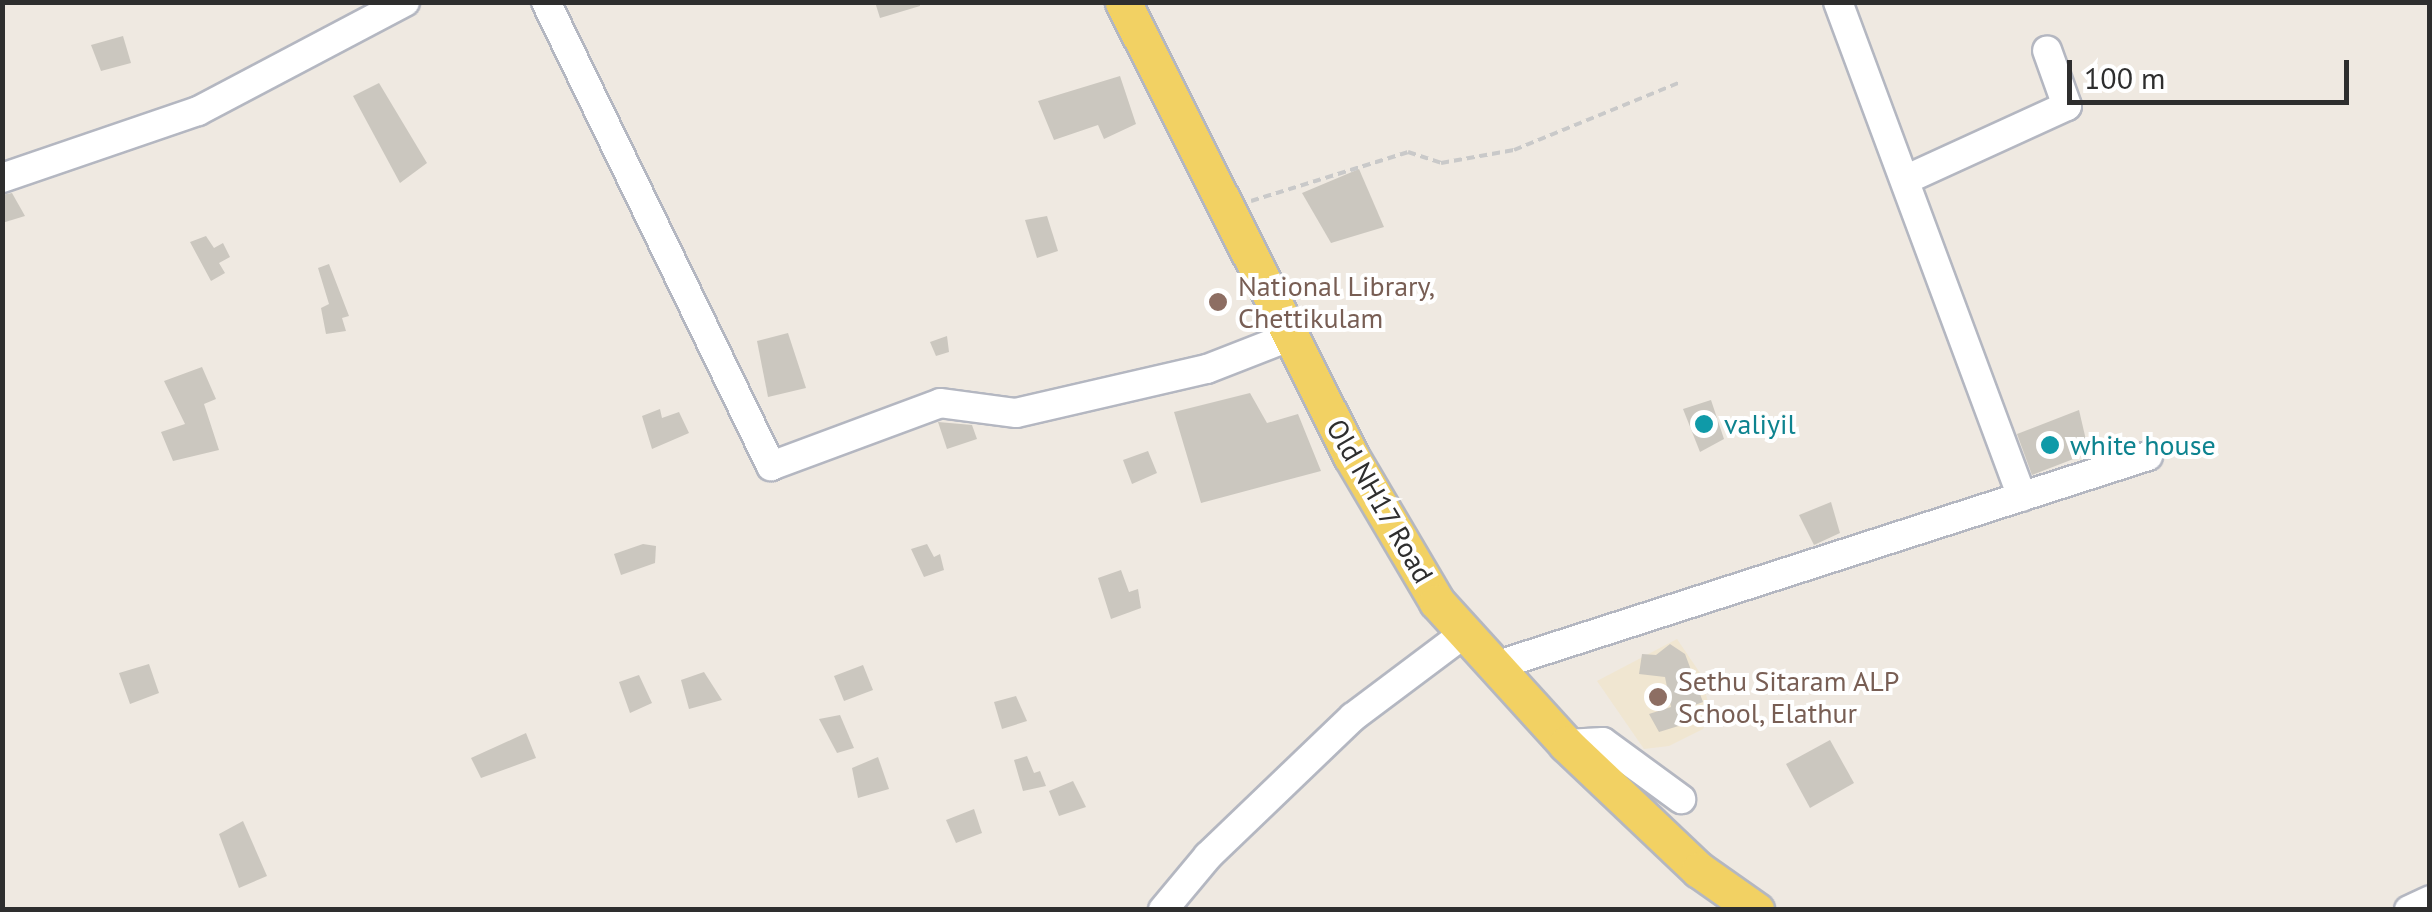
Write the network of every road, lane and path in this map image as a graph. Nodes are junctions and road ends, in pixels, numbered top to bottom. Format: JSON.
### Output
{"nodes":[{"id":1,"x":405,"y":2,"type":"edge"},
{"id":2,"x":546,"y":2,"type":"edge"},
{"id":3,"x":1124,"y":2,"type":"edge"},
{"id":4,"x":1838,"y":2,"type":"edge"},
{"id":5,"x":2047,"y":50,"type":"dead end"},
{"id":6,"x":1681,"y":82,"type":"dead end"},
{"id":7,"x":2,"y":178,"type":"edge"},
{"id":8,"x":1905,"y":180,"type":"junction"},
{"id":9,"x":1242,"y":204,"type":"dead end"},
{"id":10,"x":1289,"y":336,"type":"junction"},
{"id":11,"x":2148,"y":456,"type":"dead end"},
{"id":12,"x":2022,"y":497,"type":"junction"},
{"id":13,"x":1466,"y":633,"type":"junction"},
{"id":14,"x":1494,"y":666,"type":"junction"},
{"id":15,"x":1566,"y":744,"type":"junction"},
{"id":16,"x":1681,"y":799,"type":"dead end"},
{"id":17,"x":2430,"y":900,"type":"edge"},
{"id":18,"x":1163,"y":910,"type":"edge"},
{"id":19,"x":1756,"y":910,"type":"edge"},
{"id":20,"x":2410,"y":910,"type":"edge"}],
"edges":[{"from":1,"to":7,"type":"street"},
{"from":2,"to":10,"type":"street"},
{"from":3,"to":10,"type":"main road","name":"Old NH17 Road"},
{"from":4,"to":8,"type":"street"},
{"from":5,"to":8,"type":"street"},
{"from":6,"to":9,"type":"path"},
{"from":8,"to":12,"type":"street"},
{"from":10,"to":13,"type":"main road","name":"Old NH17 Road"},
{"from":11,"to":12,"type":"street"},
{"from":12,"to":14,"type":"street"},
{"from":13,"to":14,"type":"main road","name":"Old NH17 Road"},
{"from":13,"to":18,"type":"street"},
{"from":14,"to":15,"type":"main road","name":"Old NH17 Road"},
{"from":15,"to":16,"type":"street"},
{"from":15,"to":19,"type":"main road","name":"Old NH17 Road"},
{"from":17,"to":20,"type":"street"}]}
